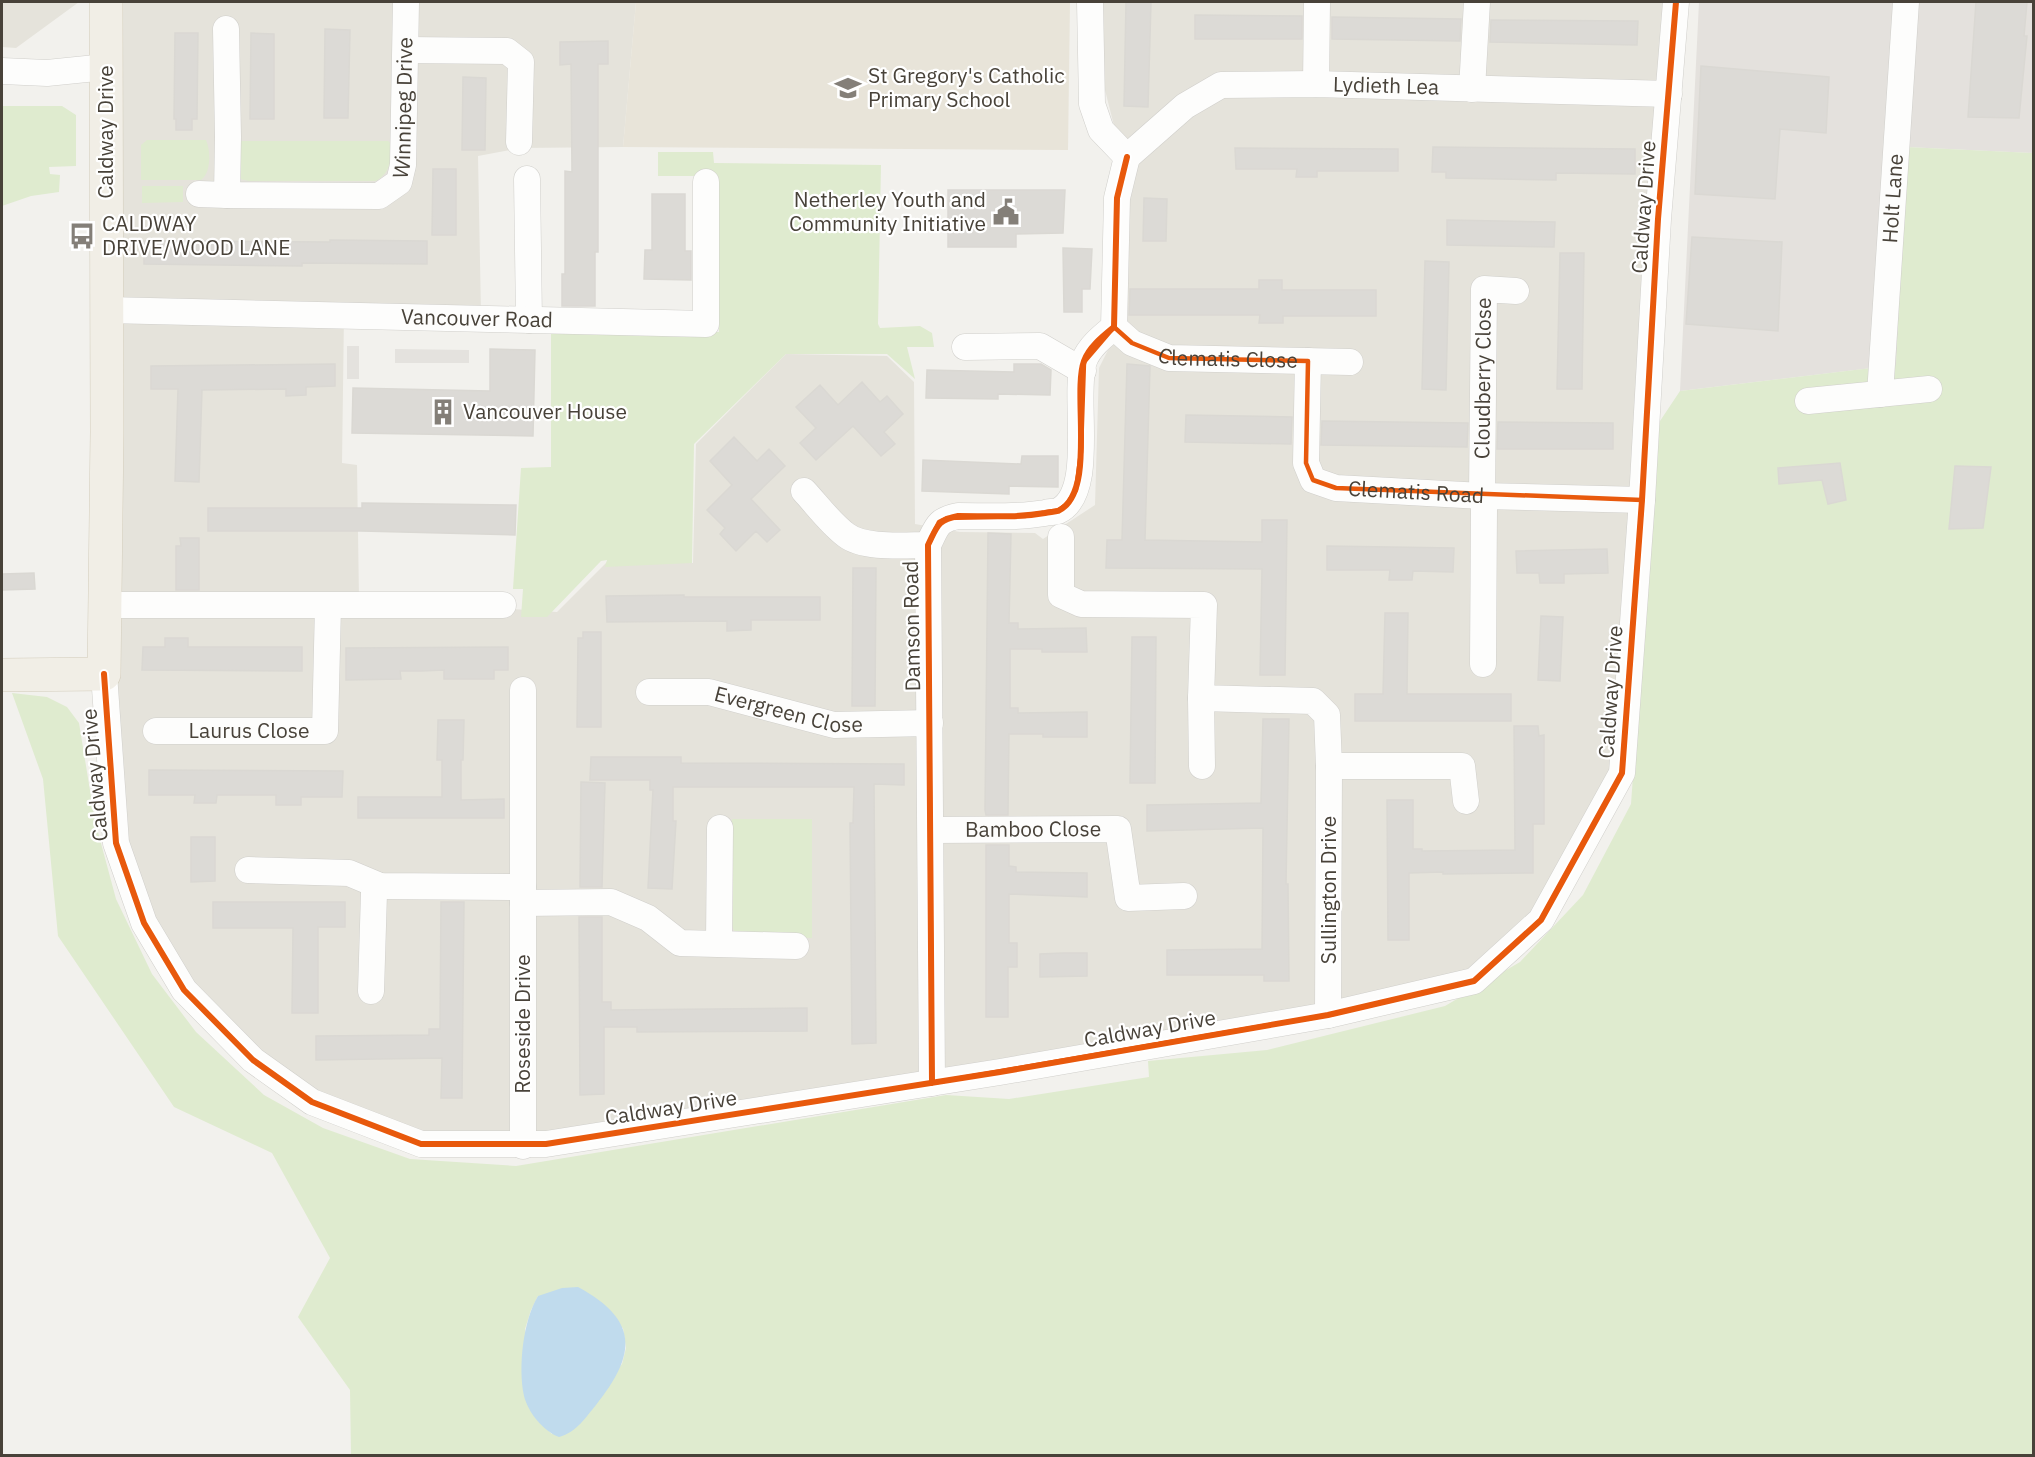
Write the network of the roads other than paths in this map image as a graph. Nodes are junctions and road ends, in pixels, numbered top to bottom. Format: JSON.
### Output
{"nodes":[{"id":1,"x":106,"y":2,"type":"edge"},
{"id":2,"x":406,"y":2,"type":"edge"},
{"id":3,"x":1090,"y":2,"type":"edge"},
{"id":4,"x":1317,"y":2,"type":"edge"},
{"id":5,"x":1477,"y":2,"type":"edge"},
{"id":6,"x":1676,"y":2,"type":"edge"},
{"id":7,"x":1906,"y":2,"type":"edge"},
{"id":8,"x":226,"y":29,"type":"dead end"},
{"id":9,"x":406,"y":50,"type":"junction"},
{"id":10,"x":106,"y":67,"type":"junction"},
{"id":11,"x":2,"y":71,"type":"edge"},
{"id":12,"x":1317,"y":84,"type":"junction"},
{"id":13,"x":1472,"y":89,"type":"junction"},
{"id":14,"x":1670,"y":94,"type":"junction"},
{"id":15,"x":519,"y":142,"type":"dead end"},
{"id":16,"x":1127,"y":157,"type":"junction"},
{"id":17,"x":527,"y":178,"type":"dead end"},
{"id":18,"x":706,"y":182,"type":"dead end"},
{"id":19,"x":199,"y":194,"type":"dead end"},
{"id":20,"x":226,"y":195,"type":"junction"},
{"id":21,"x":1516,"y":291,"type":"dead end"},
{"id":22,"x":107,"y":310,"type":"junction"},
{"id":23,"x":529,"y":320,"type":"junction"},
{"id":24,"x":1114,"y":327,"type":"junction"},
{"id":25,"x":965,"y":346,"type":"dead end"},
{"id":26,"x":1308,"y":361,"type":"junction"},
{"id":27,"x":1350,"y":362,"type":"dead end"},
{"id":28,"x":1083,"y":371,"type":"junction"},
{"id":29,"x":1929,"y":389,"type":"dead end"},
{"id":30,"x":1880,"y":394,"type":"junction"},
{"id":31,"x":1808,"y":401,"type":"dead end"},
{"id":32,"x":804,"y":491,"type":"dead end"},
{"id":33,"x":1482,"y":496,"type":"junction"},
{"id":34,"x":1642,"y":500,"type":"junction"},
{"id":35,"x":1060,"y":537,"type":"dead end"},
{"id":36,"x":928,"y":545,"type":"junction"},
{"id":37,"x":105,"y":605,"type":"junction"},
{"id":38,"x":502,"y":605,"type":"dead end"},
{"id":39,"x":328,"y":606,"type":"junction"},
{"id":40,"x":1483,"y":664,"type":"dead end"},
{"id":41,"x":104,"y":674,"type":"junction"},
{"id":42,"x":2,"y":675,"type":"edge"},
{"id":43,"x":523,"y":690,"type":"dead end"},
{"id":44,"x":649,"y":692,"type":"dead end"},
{"id":45,"x":1200,"y":698,"type":"junction"},
{"id":46,"x":930,"y":723,"type":"junction"},
{"id":47,"x":156,"y":731,"type":"dead end"},
{"id":48,"x":1202,"y":765,"type":"dead end"},
{"id":49,"x":1329,"y":766,"type":"junction"},
{"id":50,"x":1466,"y":801,"type":"dead end"},
{"id":51,"x":720,"y":828,"type":"dead end"},
{"id":52,"x":931,"y":830,"type":"junction"},
{"id":53,"x":248,"y":870,"type":"dead end"},
{"id":54,"x":380,"y":886,"type":"junction"},
{"id":55,"x":523,"y":895,"type":"junction"},
{"id":56,"x":1184,"y":896,"type":"dead end"},
{"id":57,"x":719,"y":943,"type":"junction"},
{"id":58,"x":796,"y":946,"type":"dead end"},
{"id":59,"x":371,"y":992,"type":"dead end"},
{"id":60,"x":1328,"y":1015,"type":"junction"},
{"id":61,"x":932,"y":1083,"type":"junction"},
{"id":62,"x":523,"y":1146,"type":"junction"}],
"edges":[{"from":1,"to":10,"type":"main road","name":"Caldway Drive"},
{"from":2,"to":9,"type":"street","name":"Winnipeg Drive"},
{"from":3,"to":16,"type":"street"},
{"from":4,"to":12,"type":"street"},
{"from":5,"to":13,"type":"street"},
{"from":6,"to":14,"type":"street","name":"Caldway Drive"},
{"from":7,"to":30,"type":"street","name":"Holt Lane"},
{"from":8,"to":20,"type":"street"},
{"from":9,"to":15,"type":"street"},
{"from":9,"to":20,"type":"street","name":"Winnipeg Drive"},
{"from":10,"to":11,"type":"street"},
{"from":10,"to":22,"type":"main road","name":"Caldway Drive"},
{"from":12,"to":13,"type":"street","name":"Lydieth Lea"},
{"from":12,"to":16,"type":"street","name":"Lydieth Lea"},
{"from":13,"to":14,"type":"street","name":"Lydieth Lea"},
{"from":14,"to":34,"type":"street","name":"Caldway Drive"},
{"from":16,"to":24,"type":"street"},
{"from":17,"to":23,"type":"street"},
{"from":18,"to":23,"type":"street","name":"Vancouver Road"},
{"from":19,"to":20,"type":"street","name":"Winnipeg Drive"},
{"from":21,"to":33,"type":"street","name":"Cloudberry Close"},
{"from":22,"to":23,"type":"street","name":"Vancouver Road"},
{"from":22,"to":37,"type":"main road","name":"Caldway Drive"},
{"from":24,"to":26,"type":"street","name":"Clematis Close"},
{"from":24,"to":28,"type":"street","name":"Damson Road"},
{"from":25,"to":28,"type":"street"},
{"from":26,"to":27,"type":"street","name":"Clematis Close"},
{"from":26,"to":33,"type":"street","name":"Clematis Road"},
{"from":28,"to":36,"type":"street","name":"Damson Road"},
{"from":29,"to":30,"type":"street"},
{"from":30,"to":31,"type":"street"},
{"from":32,"to":36,"type":"street"},
{"from":33,"to":34,"type":"street","name":"Clematis Road"},
{"from":33,"to":40,"type":"street"},
{"from":34,"to":60,"type":"street","name":"Caldway Drive"},
{"from":35,"to":45,"type":"street"},
{"from":36,"to":46,"type":"street","name":"Damson Road"},
{"from":37,"to":39,"type":"street"},
{"from":37,"to":41,"type":"main road","name":"Caldway Drive"},
{"from":38,"to":39,"type":"street"},
{"from":39,"to":47,"type":"street","name":"Laurus Close"},
{"from":41,"to":42,"type":"main road"},
{"from":41,"to":62,"type":"street","name":"Caldway Drive"},
{"from":43,"to":55,"type":"street","name":"Roseside Drive"},
{"from":44,"to":46,"type":"street","name":"Evergreen Close"},
{"from":45,"to":48,"type":"street"},
{"from":45,"to":49,"type":"street","name":"Sullington Drive"},
{"from":46,"to":52,"type":"street","name":"Damson Road"},
{"from":49,"to":50,"type":"street"},
{"from":49,"to":60,"type":"street","name":"Sullington Drive"},
{"from":51,"to":57,"type":"street"},
{"from":52,"to":56,"type":"street","name":"Bamboo Close"},
{"from":52,"to":61,"type":"street","name":"Damson Road"},
{"from":53,"to":54,"type":"street"},
{"from":54,"to":55,"type":"street"},
{"from":54,"to":59,"type":"street"},
{"from":55,"to":57,"type":"street"},
{"from":55,"to":62,"type":"street","name":"Roseside Drive"},
{"from":57,"to":58,"type":"street"},
{"from":60,"to":61,"type":"street","name":"Caldway Drive"},
{"from":61,"to":62,"type":"street","name":"Caldway Drive"}]}
